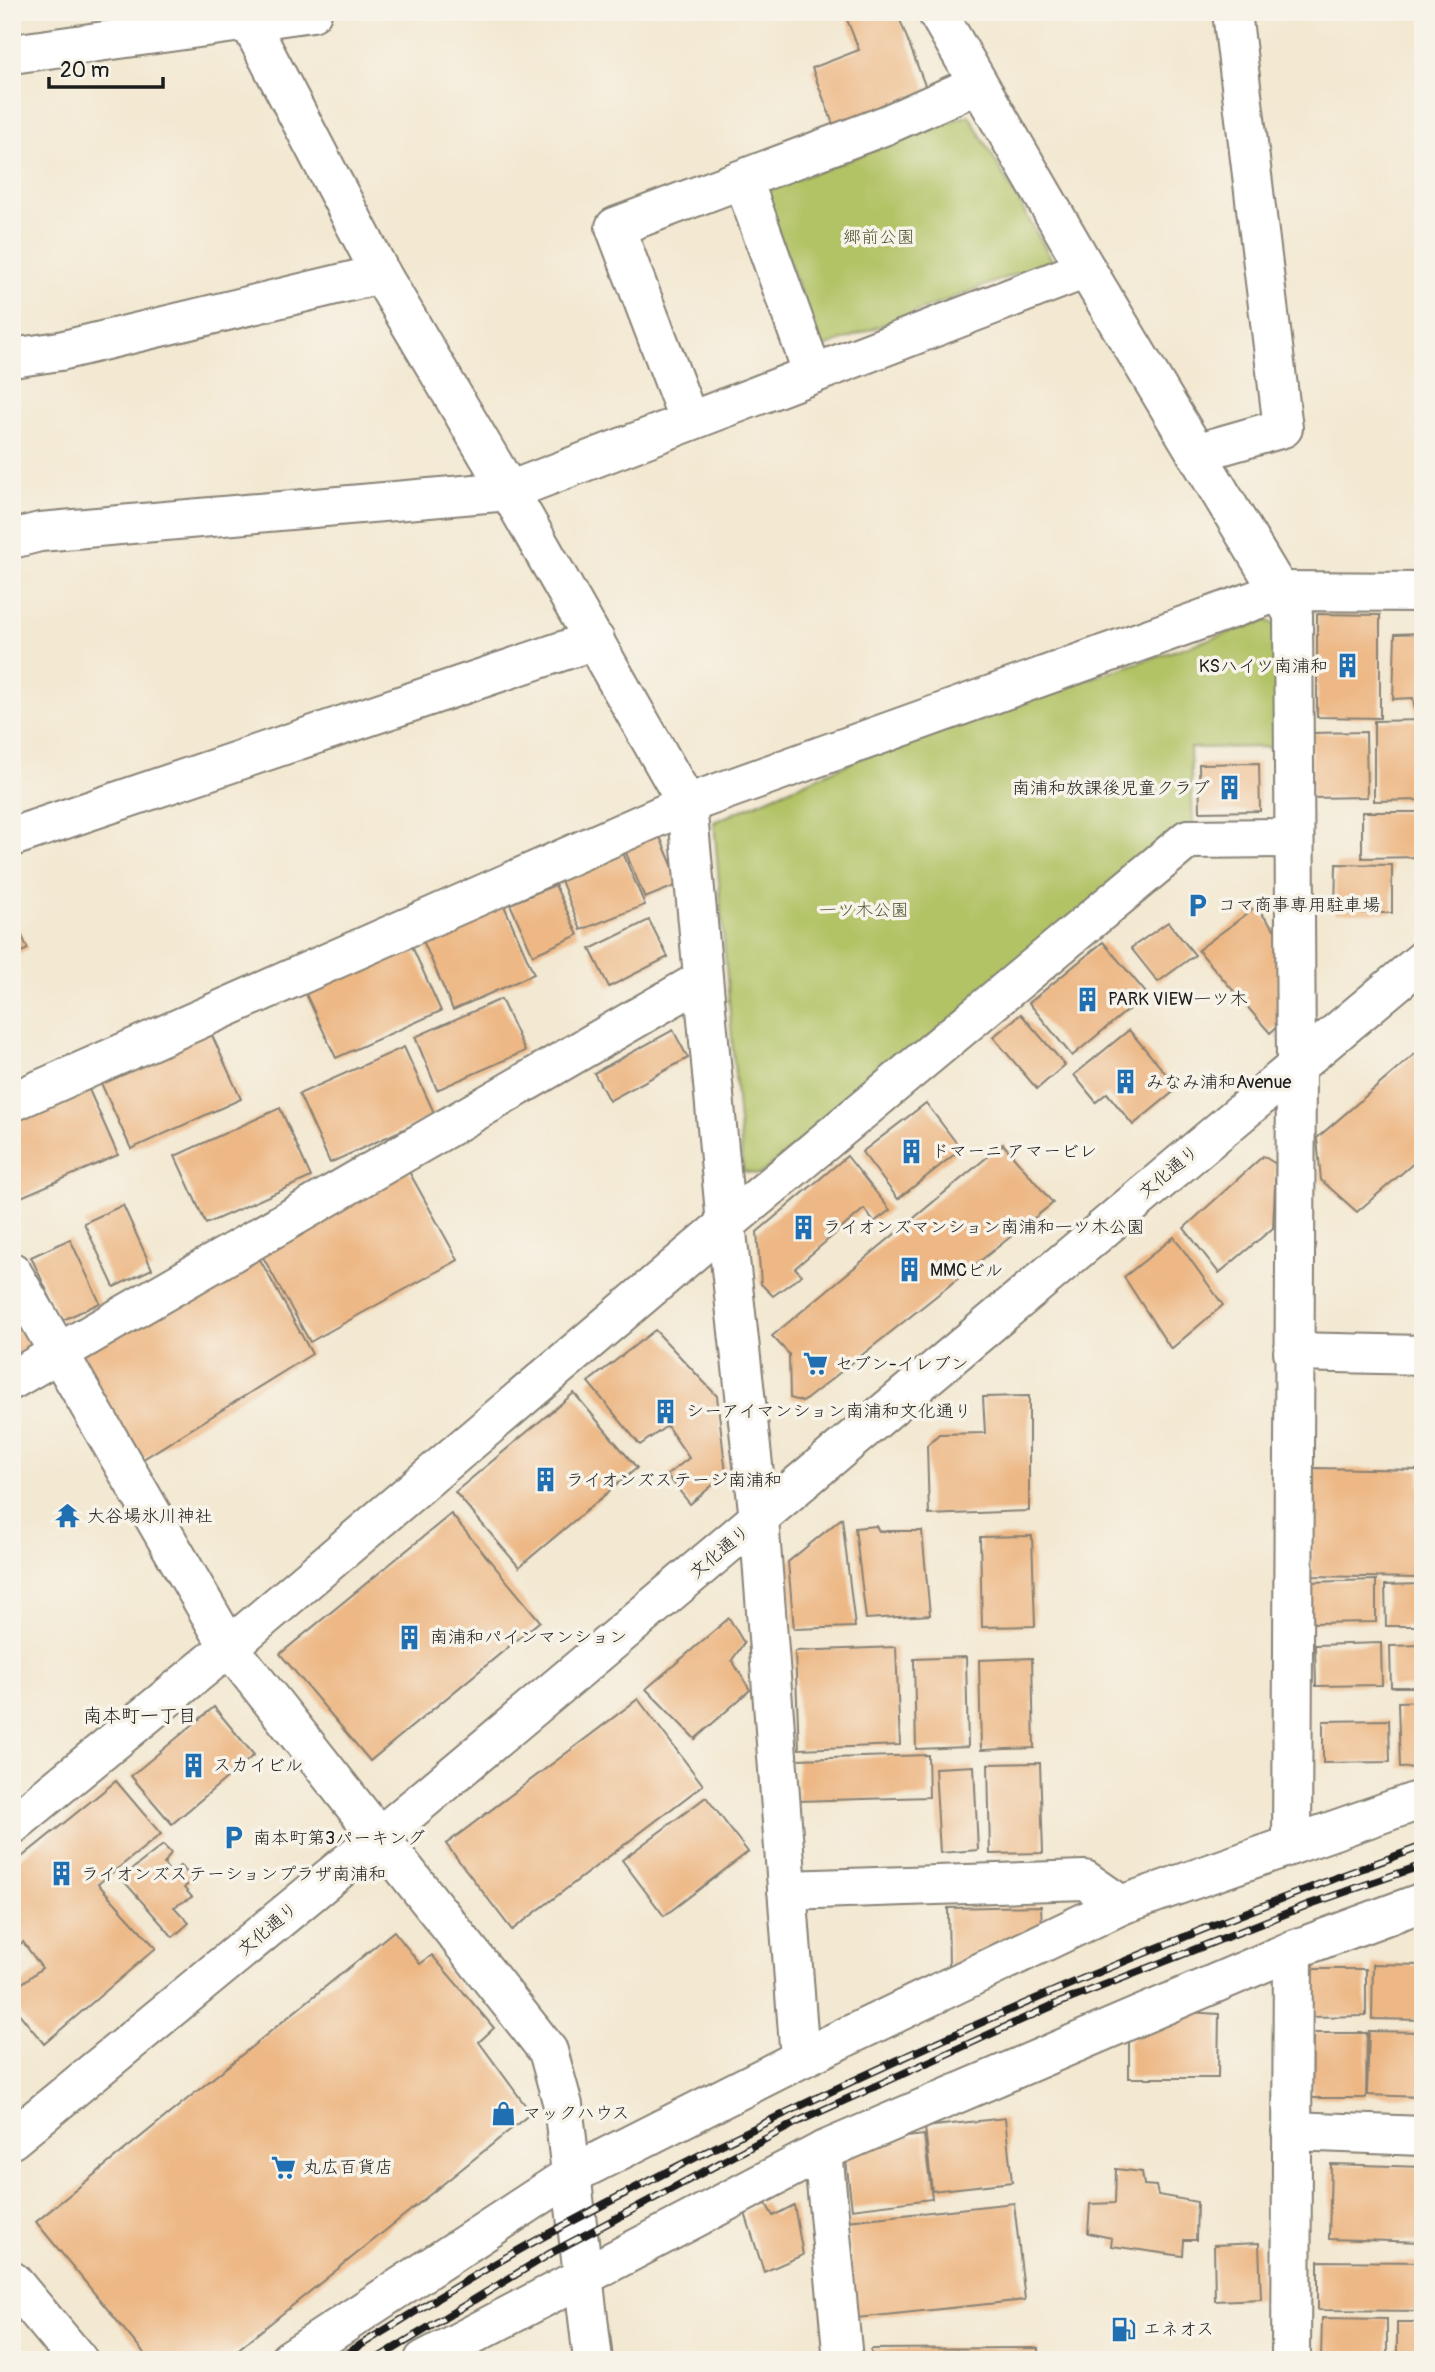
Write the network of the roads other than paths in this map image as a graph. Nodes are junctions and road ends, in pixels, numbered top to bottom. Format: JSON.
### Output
{"nodes":[{"id":1,"x":312,"y":12,"type":"edge"},
{"id":2,"x":937,"y":12,"type":"edge"},
{"id":3,"x":1232,"y":12,"type":"edge"},
{"id":4,"x":245,"y":17,"type":"edge"},
{"id":5,"x":12,"y":54,"type":"edge"},
{"id":6,"x":978,"y":84,"type":"junction"},
{"id":7,"x":743,"y":180,"type":"junction"},
{"id":8,"x":1086,"y":269,"type":"junction"},
{"id":9,"x":381,"y":274,"type":"junction"},
{"id":10,"x":12,"y":358,"type":"edge"},
{"id":11,"x":813,"y":374,"type":"junction"},
{"id":12,"x":689,"y":421,"type":"junction"},
{"id":13,"x":1196,"y":453,"type":"junction"},
{"id":14,"x":509,"y":491,"type":"junction"},
{"id":15,"x":12,"y":539,"type":"edge"},
{"id":16,"x":1281,"y":591,"type":"junction"},
{"id":17,"x":1423,"y":592,"type":"edge"},
{"id":18,"x":594,"y":640,"type":"junction"},
{"id":19,"x":687,"y":804,"type":"junction"},
{"id":20,"x":12,"y":837,"type":"edge"},
{"id":21,"x":1293,"y":838,"type":"junction"},
{"id":22,"x":1423,"y":960,"type":"edge"},
{"id":23,"x":702,"y":980,"type":"junction"},
{"id":24,"x":1296,"y":1064,"type":"junction"},
{"id":25,"x":12,"y":1102,"type":"edge"},
{"id":26,"x":726,"y":1224,"type":"junction"},
{"id":27,"x":12,"y":1272,"type":"edge"},
{"id":28,"x":59,"y":1352,"type":"junction"},
{"id":29,"x":1293,"y":1352,"type":"junction"},
{"id":30,"x":1423,"y":1355,"type":"edge"},
{"id":31,"x":12,"y":1380,"type":"edge"},
{"id":32,"x":759,"y":1519,"type":"junction"},
{"id":33,"x":229,"y":1647,"type":"junction"},
{"id":34,"x":1423,"y":1799,"type":"edge"},
{"id":35,"x":12,"y":1825,"type":"edge"},
{"id":36,"x":379,"y":1837,"type":"junction"},
{"id":37,"x":1292,"y":1845,"type":"junction"},
{"id":38,"x":787,"y":1890,"type":"junction"},
{"id":39,"x":1423,"y":1902,"type":"edge"},
{"id":40,"x":1121,"y":1905,"type":"junction"},
{"id":41,"x":1293,"y":1950,"type":"junction"},
{"id":42,"x":800,"y":2059,"type":"junction"},
{"id":43,"x":1291,"y":2131,"type":"junction"},
{"id":44,"x":1423,"y":2136,"type":"edge"},
{"id":45,"x":12,"y":2139,"type":"edge"},
{"id":46,"x":823,"y":2151,"type":"junction"},
{"id":47,"x":571,"y":2175,"type":"junction"},
{"id":48,"x":584,"y":2276,"type":"junction"},
{"id":49,"x":12,"y":2281,"type":"edge"},
{"id":50,"x":78,"y":2360,"type":"edge"},
{"id":51,"x":289,"y":2360,"type":"edge"},
{"id":52,"x":425,"y":2360,"type":"edge"},
{"id":53,"x":593,"y":2360,"type":"edge"},
{"id":54,"x":843,"y":2360,"type":"edge"},
{"id":55,"x":1291,"y":2360,"type":"edge"}],
"edges":[{"from":1,"to":4,"type":"street"},
{"from":2,"to":6,"type":"street"},
{"from":3,"to":13,"type":"street"},
{"from":4,"to":5,"type":"street"},
{"from":4,"to":9,"type":"street"},
{"from":6,"to":7,"type":"street"},
{"from":6,"to":8,"type":"street"},
{"from":7,"to":11,"type":"street"},
{"from":7,"to":12,"type":"street"},
{"from":8,"to":11,"type":"street"},
{"from":8,"to":13,"type":"street"},
{"from":9,"to":10,"type":"street"},
{"from":9,"to":14,"type":"street"},
{"from":11,"to":12,"type":"street"},
{"from":12,"to":14,"type":"street"},
{"from":13,"to":16,"type":"street"},
{"from":14,"to":15,"type":"street"},
{"from":14,"to":18,"type":"street"},
{"from":16,"to":17,"type":"street"},
{"from":16,"to":19,"type":"street"},
{"from":16,"to":21,"type":"street"},
{"from":18,"to":19,"type":"street"},
{"from":18,"to":20,"type":"street"},
{"from":19,"to":23,"type":"street"},
{"from":19,"to":25,"type":"street"},
{"from":21,"to":24,"type":"street"},
{"from":21,"to":26,"type":"street"},
{"from":22,"to":24,"type":"street","name":"文化通り"},
{"from":23,"to":26,"type":"street"},
{"from":23,"to":28,"type":"street"},
{"from":24,"to":29,"type":"street"},
{"from":24,"to":32,"type":"street","name":"文化通り"},
{"from":26,"to":32,"type":"street"},
{"from":26,"to":33,"type":"street"},
{"from":27,"to":28,"type":"street"},
{"from":28,"to":31,"type":"street"},
{"from":28,"to":33,"type":"street"},
{"from":29,"to":30,"type":"street"},
{"from":29,"to":37,"type":"street"},
{"from":32,"to":36,"type":"street","name":"文化通り"},
{"from":32,"to":38,"type":"street"},
{"from":33,"to":35,"type":"street"},
{"from":33,"to":36,"type":"street"},
{"from":34,"to":37,"type":"street"},
{"from":36,"to":45,"type":"street","name":"文化通り"},
{"from":36,"to":47,"type":"street"},
{"from":37,"to":40,"type":"street"},
{"from":38,"to":40,"type":"street"},
{"from":38,"to":42,"type":"street"},
{"from":39,"to":41,"type":"street"},
{"from":40,"to":42,"type":"street"},
{"from":41,"to":43,"type":"street"},
{"from":41,"to":46,"type":"street"},
{"from":42,"to":47,"type":"street"},
{"from":43,"to":44,"type":"street"},
{"from":43,"to":55,"type":"street"},
{"from":46,"to":48,"type":"street"},
{"from":46,"to":54,"type":"street"},
{"from":47,"to":48,"type":"street"},
{"from":47,"to":51,"type":"street"},
{"from":48,"to":52,"type":"street"},
{"from":48,"to":53,"type":"street"},
{"from":49,"to":50,"type":"street"}]}
